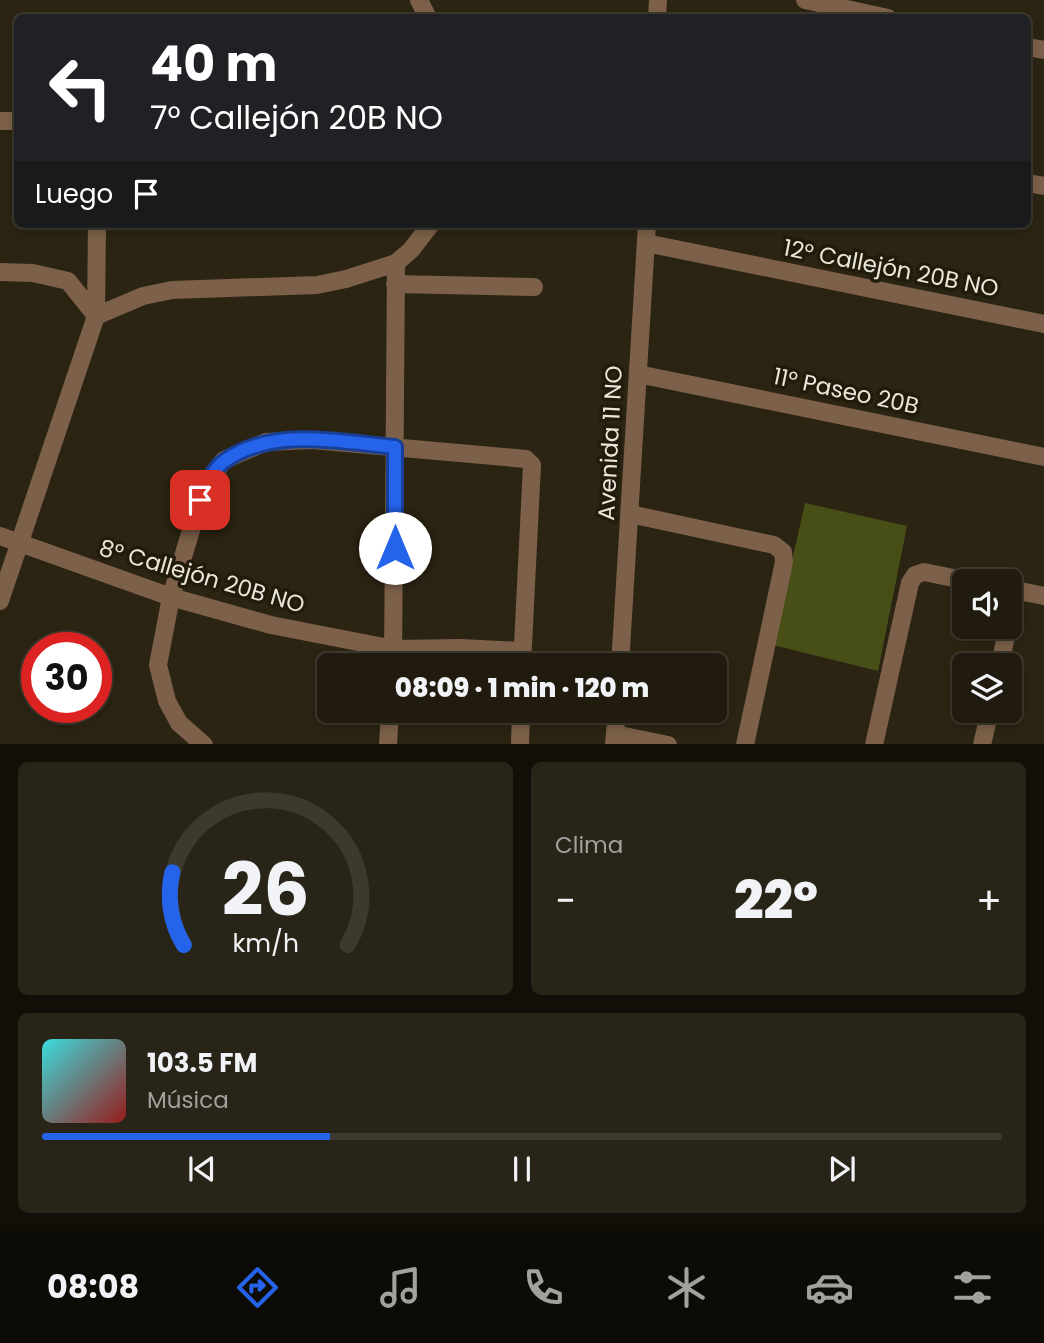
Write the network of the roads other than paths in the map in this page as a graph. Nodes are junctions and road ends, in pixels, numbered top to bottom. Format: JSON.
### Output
{"nodes":[{"id":1,"x":805,"y":0,"type":"edge"},
{"id":2,"x":870,"y":14,"type":"edge"},
{"id":3,"x":97,"y":228,"type":"edge"},
{"id":4,"x":428,"y":228,"type":"edge"},
{"id":5,"x":647,"y":228,"type":"edge"},
{"id":6,"x":646,"y":243,"type":"junction"},
{"id":7,"x":396,"y":263,"type":"junction"},
{"id":8,"x":0,"y":272,"type":"edge"},
{"id":9,"x":395,"y":284,"type":"junction"},
{"id":10,"x":534,"y":287,"type":"dead end"},
{"id":11,"x":96,"y":316,"type":"junction"},
{"id":12,"x":1044,"y":324,"type":"edge"},
{"id":13,"x":638,"y":374,"type":"junction"},
{"id":14,"x":395,"y":447,"type":"junction"},
{"id":15,"x":1044,"y":457,"type":"edge"},
{"id":16,"x":630,"y":514,"type":"junction"},
{"id":17,"x":0,"y":536,"type":"edge"},
{"id":18,"x":19,"y":544,"type":"junction"},
{"id":19,"x":952,"y":578,"type":"edge"},
{"id":20,"x":1022,"y":592,"type":"edge"},
{"id":21,"x":1044,"y":596,"type":"edge"},
{"id":22,"x":171,"y":597,"type":"junction"},
{"id":23,"x":0,"y":601,"type":"edge"},
{"id":24,"x":379,"y":653,"type":"edge"},
{"id":25,"x":394,"y":653,"type":"edge"},
{"id":26,"x":424,"y":653,"type":"edge"},
{"id":27,"x":492,"y":653,"type":"edge"},
{"id":28,"x":522,"y":653,"type":"edge"},
{"id":29,"x":621,"y":653,"type":"edge"},
{"id":30,"x":389,"y":723,"type":"edge"},
{"id":31,"x":521,"y":723,"type":"edge"},
{"id":32,"x":987,"y":723,"type":"edge"},
{"id":33,"x":615,"y":739,"type":"edge"},
{"id":34,"x":204,"y":744,"type":"edge"},
{"id":35,"x":388,"y":744,"type":"edge"},
{"id":36,"x":520,"y":744,"type":"edge"},
{"id":37,"x":668,"y":744,"type":"edge"},
{"id":38,"x":745,"y":744,"type":"edge"},
{"id":39,"x":874,"y":744,"type":"edge"},
{"id":40,"x":982,"y":744,"type":"edge"}],
"edges":[{"from":1,"to":2,"type":"street"},
{"from":3,"to":11,"type":"street"},
{"from":4,"to":7,"type":"street"},
{"from":5,"to":6,"type":"street","name":"Avenida 11 NO"},
{"from":6,"to":12,"type":"street","name":"12° Callejón 20B NO"},
{"from":6,"to":13,"type":"street","name":"Avenida 11 NO"},
{"from":7,"to":9,"type":"street"},
{"from":7,"to":11,"type":"street"},
{"from":8,"to":11,"type":"street"},
{"from":9,"to":10,"type":"street"},
{"from":9,"to":14,"type":"street"},
{"from":11,"to":18,"type":"street"},
{"from":13,"to":15,"type":"street","name":"11° Paseo 20B"},
{"from":13,"to":16,"type":"street","name":"Avenida 11 NO"},
{"from":14,"to":22,"type":"street"},
{"from":14,"to":25,"type":"street"},
{"from":14,"to":28,"type":"street"},
{"from":16,"to":29,"type":"street","name":"Avenida 11 NO"},
{"from":16,"to":38,"type":"street"},
{"from":17,"to":18,"type":"street","name":"8° Callejón 20B NO"},
{"from":18,"to":22,"type":"street","name":"8° Callejón 20B NO"},
{"from":18,"to":23,"type":"street"},
{"from":19,"to":39,"type":"street"},
{"from":20,"to":21,"type":"street"},
{"from":22,"to":24,"type":"street","name":"8° Callejón 20B NO"},
{"from":22,"to":34,"type":"street"},
{"from":26,"to":27,"type":"street","name":"8° Callejón 20B NO"},
{"from":30,"to":35,"type":"street"},
{"from":31,"to":36,"type":"street"},
{"from":32,"to":40,"type":"street"},
{"from":33,"to":37,"type":"street"}]}
